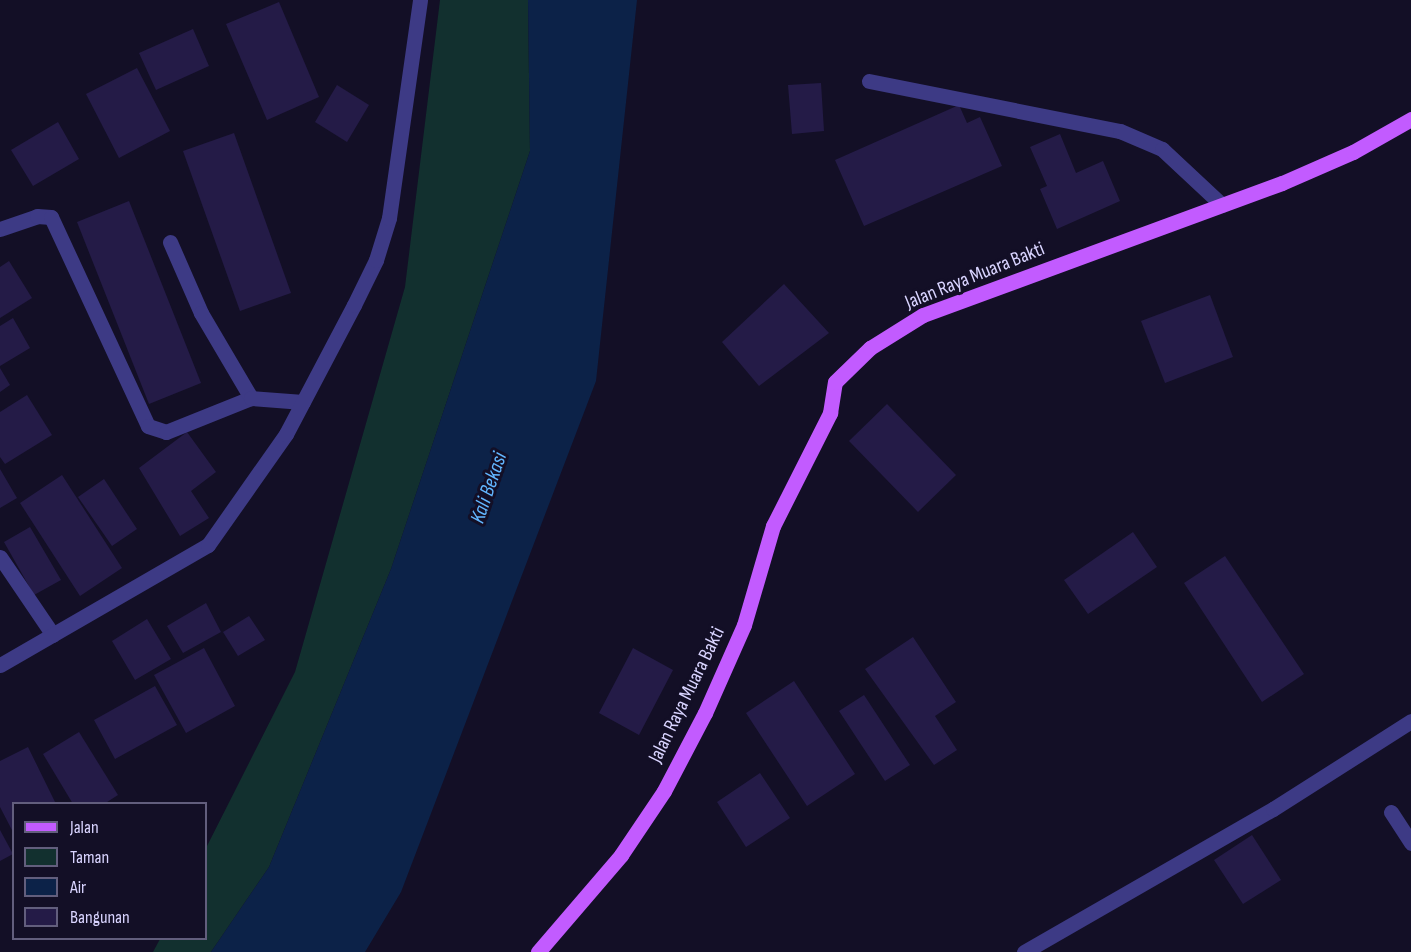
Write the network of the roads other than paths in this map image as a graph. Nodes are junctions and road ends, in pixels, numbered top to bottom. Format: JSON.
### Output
{"nodes":[{"id":1,"x":420,"y":0,"type":"edge"},
{"id":2,"x":869,"y":81,"type":"dead end"},
{"id":3,"x":1411,"y":119,"type":"edge"},
{"id":4,"x":1222,"y":205,"type":"junction"},
{"id":5,"x":0,"y":229,"type":"edge"},
{"id":6,"x":170,"y":242,"type":"dead end"},
{"id":7,"x":251,"y":398,"type":"junction"},
{"id":8,"x":303,"y":402,"type":"junction"},
{"id":9,"x":0,"y":557,"type":"edge"},
{"id":10,"x":53,"y":635,"type":"junction"},
{"id":11,"x":0,"y":665,"type":"edge"},
{"id":12,"x":1411,"y":721,"type":"edge"},
{"id":13,"x":1392,"y":812,"type":"dead end"},
{"id":14,"x":1411,"y":843,"type":"edge"},
{"id":15,"x":538,"y":952,"type":"edge"},
{"id":16,"x":1024,"y":952,"type":"edge"}],
"edges":[{"from":1,"to":8,"type":"street"},
{"from":2,"to":4,"type":"street"},
{"from":3,"to":4,"type":"main road","name":"Jalan Raya Muara Bakti"},
{"from":4,"to":15,"type":"main road","name":"Jalan Raya Muara Bakti"},
{"from":5,"to":7,"type":"street"},
{"from":6,"to":7,"type":"street"},
{"from":7,"to":8,"type":"street"},
{"from":8,"to":10,"type":"street"},
{"from":9,"to":10,"type":"street"},
{"from":10,"to":11,"type":"street"},
{"from":12,"to":16,"type":"street"},
{"from":13,"to":14,"type":"street"}]}
